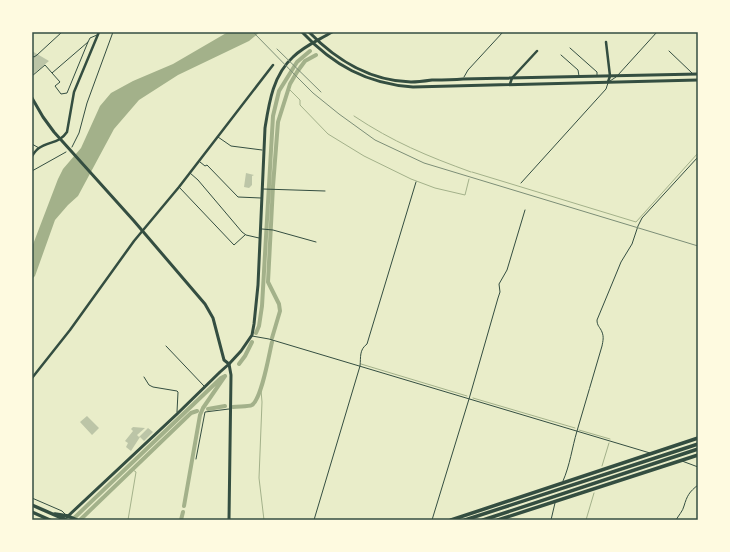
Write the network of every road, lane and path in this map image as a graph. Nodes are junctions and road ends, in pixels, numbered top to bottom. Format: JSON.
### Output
{"nodes":[{"id":1,"x":62,"y":32,"type":"edge"},
{"id":2,"x":113,"y":32,"type":"edge"},
{"id":3,"x":302,"y":32,"type":"edge"},
{"id":4,"x":310,"y":32,"type":"edge"},
{"id":5,"x":332,"y":32,"type":"edge"},
{"id":6,"x":504,"y":32,"type":"edge"},
{"id":7,"x":656,"y":32,"type":"edge"},
{"id":8,"x":98,"y":33,"type":"edge"},
{"id":9,"x":88,"y":42,"type":"junction"},
{"id":10,"x":606,"y":42,"type":"dead end"},
{"id":11,"x":570,"y":48,"type":"dead end"},
{"id":12,"x":537,"y":51,"type":"dead end"},
{"id":13,"x":669,"y":51,"type":"dead end"},
{"id":14,"x":561,"y":55,"type":"dead end"},
{"id":15,"x":32,"y":56,"type":"edge"},
{"id":16,"x":273,"y":65,"type":"dead end"},
{"id":17,"x":52,"y":73,"type":"junction"},
{"id":18,"x":694,"y":74,"type":"junction"},
{"id":19,"x":698,"y":74,"type":"edge"},
{"id":20,"x":617,"y":75,"type":"junction"},
{"id":21,"x":32,"y":76,"type":"edge"},
{"id":22,"x":579,"y":76,"type":"junction"},
{"id":23,"x":598,"y":76,"type":"junction"},
{"id":24,"x":610,"y":76,"type":"junction"},
{"id":25,"x":512,"y":78,"type":"junction"},
{"id":26,"x":463,"y":79,"type":"junction"},
{"id":27,"x":698,"y":80,"type":"edge"},
{"id":28,"x":608,"y":82,"type":"junction"},
{"id":29,"x":510,"y":84,"type":"junction"},
{"id":30,"x":32,"y":98,"type":"edge"},
{"id":31,"x":218,"y":137,"type":"junction"},
{"id":32,"x":32,"y":144,"type":"edge"},
{"id":33,"x":39,"y":148,"type":"junction"},
{"id":34,"x":265,"y":150,"type":"junction"},
{"id":35,"x":32,"y":156,"type":"edge"},
{"id":36,"x":698,"y":157,"type":"edge"},
{"id":37,"x":199,"y":162,"type":"junction"},
{"id":38,"x":32,"y":171,"type":"edge"},
{"id":39,"x":190,"y":173,"type":"junction"},
{"id":40,"x":416,"y":182,"type":"dead end"},
{"id":41,"x":522,"y":183,"type":"dead end"},
{"id":42,"x":179,"y":187,"type":"junction"},
{"id":43,"x":264,"y":189,"type":"junction"},
{"id":44,"x":325,"y":191,"type":"dead end"},
{"id":45,"x":262,"y":198,"type":"junction"},
{"id":46,"x":525,"y":210,"type":"dead end"},
{"id":47,"x":262,"y":228,"type":"junction"},
{"id":48,"x":246,"y":235,"type":"junction"},
{"id":49,"x":260,"y":238,"type":"junction"},
{"id":50,"x":316,"y":242,"type":"dead end"},
{"id":51,"x":252,"y":335,"type":"junction"},
{"id":52,"x":166,"y":346,"type":"dead end"},
{"id":53,"x":229,"y":364,"type":"junction"},
{"id":54,"x":360,"y":366,"type":"junction"},
{"id":55,"x":144,"y":376,"type":"dead end"},
{"id":56,"x":32,"y":378,"type":"edge"},
{"id":57,"x":205,"y":388,"type":"junction"},
{"id":58,"x":469,"y":399,"type":"junction"},
{"id":59,"x":230,"y":408,"type":"junction"},
{"id":60,"x":177,"y":414,"type":"junction"},
{"id":61,"x":577,"y":432,"type":"junction"},
{"id":62,"x":698,"y":438,"type":"edge"},
{"id":63,"x":698,"y":444,"type":"edge"},
{"id":64,"x":698,"y":449,"type":"edge"},
{"id":65,"x":652,"y":453,"type":"junction"},
{"id":66,"x":698,"y":455,"type":"edge"},
{"id":67,"x":661,"y":456,"type":"junction"},
{"id":68,"x":670,"y":458,"type":"junction"},
{"id":69,"x":196,"y":459,"type":"dead end"},
{"id":70,"x":679,"y":460,"type":"junction"},
{"id":71,"x":698,"y":466,"type":"edge"},
{"id":72,"x":563,"y":483,"type":"junction"},
{"id":73,"x":698,"y":485,"type":"edge"},
{"id":74,"x":561,"y":488,"type":"junction"},
{"id":75,"x":558,"y":496,"type":"junction"},
{"id":76,"x":32,"y":498,"type":"edge"},
{"id":77,"x":556,"y":502,"type":"junction"},
{"id":78,"x":32,"y":505,"type":"edge"},
{"id":79,"x":32,"y":512,"type":"edge"},
{"id":80,"x":32,"y":519,"type":"edge"},
{"id":81,"x":66,"y":519,"type":"edge"},
{"id":82,"x":35,"y":520,"type":"edge"},
{"id":83,"x":48,"y":520,"type":"edge"},
{"id":84,"x":77,"y":520,"type":"edge"},
{"id":85,"x":230,"y":520,"type":"edge"},
{"id":86,"x":314,"y":520,"type":"edge"},
{"id":87,"x":432,"y":520,"type":"edge"},
{"id":88,"x":451,"y":520,"type":"edge"},
{"id":89,"x":465,"y":520,"type":"edge"},
{"id":90,"x":483,"y":520,"type":"edge"},
{"id":91,"x":498,"y":520,"type":"edge"},
{"id":92,"x":551,"y":520,"type":"edge"},
{"id":93,"x":676,"y":520,"type":"edge"}],
"edges":[{"from":1,"to":15,"type":"lane"},
{"from":2,"to":38,"type":"path"},
{"from":3,"to":29,"type":"street"},
{"from":4,"to":26,"type":"street"},
{"from":5,"to":34,"type":"street"},
{"from":6,"to":26,"type":"lane"},
{"from":7,"to":20,"type":"lane"},
{"from":8,"to":9,"type":"lane"},
{"from":8,"to":33,"type":"street"},
{"from":9,"to":17,"type":"lane"},
{"from":9,"to":17,"type":"lane"},
{"from":10,"to":24,"type":"street"},
{"from":11,"to":23,"type":"lane"},
{"from":12,"to":25,"type":"street"},
{"from":13,"to":18,"type":"lane"},
{"from":14,"to":22,"type":"lane"},
{"from":16,"to":31,"type":"street"},
{"from":17,"to":21,"type":"lane"},
{"from":18,"to":19,"type":"street"},
{"from":18,"to":20,"type":"street"},
{"from":20,"to":24,"type":"street"},
{"from":20,"to":28,"type":"lane"},
{"from":22,"to":23,"type":"street"},
{"from":22,"to":25,"type":"street"},
{"from":23,"to":24,"type":"street"},
{"from":24,"to":28,"type":"street"},
{"from":25,"to":26,"type":"street"},
{"from":25,"to":29,"type":"street"},
{"from":27,"to":28,"type":"street"},
{"from":28,"to":29,"type":"street"},
{"from":28,"to":41,"type":"lane"},
{"from":30,"to":53,"type":"street"},
{"from":31,"to":34,"type":"lane"},
{"from":31,"to":37,"type":"street"},
{"from":32,"to":33,"type":"lane"},
{"from":33,"to":35,"type":"street"},
{"from":34,"to":43,"type":"street"},
{"from":36,"to":61,"type":"lane"},
{"from":37,"to":39,"type":"street"},
{"from":37,"to":45,"type":"lane"},
{"from":39,"to":42,"type":"street"},
{"from":39,"to":48,"type":"lane"},
{"from":40,"to":54,"type":"lane"},
{"from":42,"to":48,"type":"lane"},
{"from":42,"to":56,"type":"street"},
{"from":43,"to":44,"type":"lane"},
{"from":43,"to":45,"type":"street"},
{"from":45,"to":47,"type":"street"},
{"from":46,"to":58,"type":"lane"},
{"from":47,"to":49,"type":"street"},
{"from":47,"to":50,"type":"lane"},
{"from":48,"to":49,"type":"lane"},
{"from":49,"to":51,"type":"street"},
{"from":51,"to":53,"type":"street"},
{"from":51,"to":54,"type":"lane"},
{"from":52,"to":57,"type":"lane"},
{"from":53,"to":57,"type":"street"},
{"from":53,"to":59,"type":"street"},
{"from":54,"to":58,"type":"lane"},
{"from":54,"to":86,"type":"lane"},
{"from":55,"to":60,"type":"lane"},
{"from":57,"to":60,"type":"street"},
{"from":58,"to":61,"type":"lane"},
{"from":58,"to":87,"type":"lane"},
{"from":59,"to":69,"type":"lane"},
{"from":59,"to":85,"type":"street"},
{"from":60,"to":81,"type":"street"},
{"from":61,"to":65,"type":"lane"},
{"from":61,"to":72,"type":"lane"},
{"from":62,"to":65,"type":"main road"},
{"from":63,"to":67,"type":"main road"},
{"from":64,"to":68,"type":"main road"},
{"from":65,"to":67,"type":"lane"},
{"from":65,"to":72,"type":"main road"},
{"from":66,"to":70,"type":"main road"},
{"from":67,"to":68,"type":"lane"},
{"from":67,"to":74,"type":"main road"},
{"from":68,"to":70,"type":"lane"},
{"from":68,"to":75,"type":"main road"},
{"from":70,"to":71,"type":"lane"},
{"from":70,"to":77,"type":"main road"},
{"from":72,"to":74,"type":"lane"},
{"from":72,"to":88,"type":"main road"},
{"from":73,"to":93,"type":"lane"},
{"from":74,"to":75,"type":"lane"},
{"from":74,"to":89,"type":"main road"},
{"from":75,"to":77,"type":"lane"},
{"from":75,"to":90,"type":"main road"},
{"from":76,"to":81,"type":"lane"},
{"from":77,"to":91,"type":"main road"},
{"from":77,"to":92,"type":"lane"},
{"from":78,"to":81,"type":"main road"},
{"from":79,"to":83,"type":"main road"},
{"from":80,"to":82,"type":"lane"},
{"from":81,"to":84,"type":"main road"}]}
